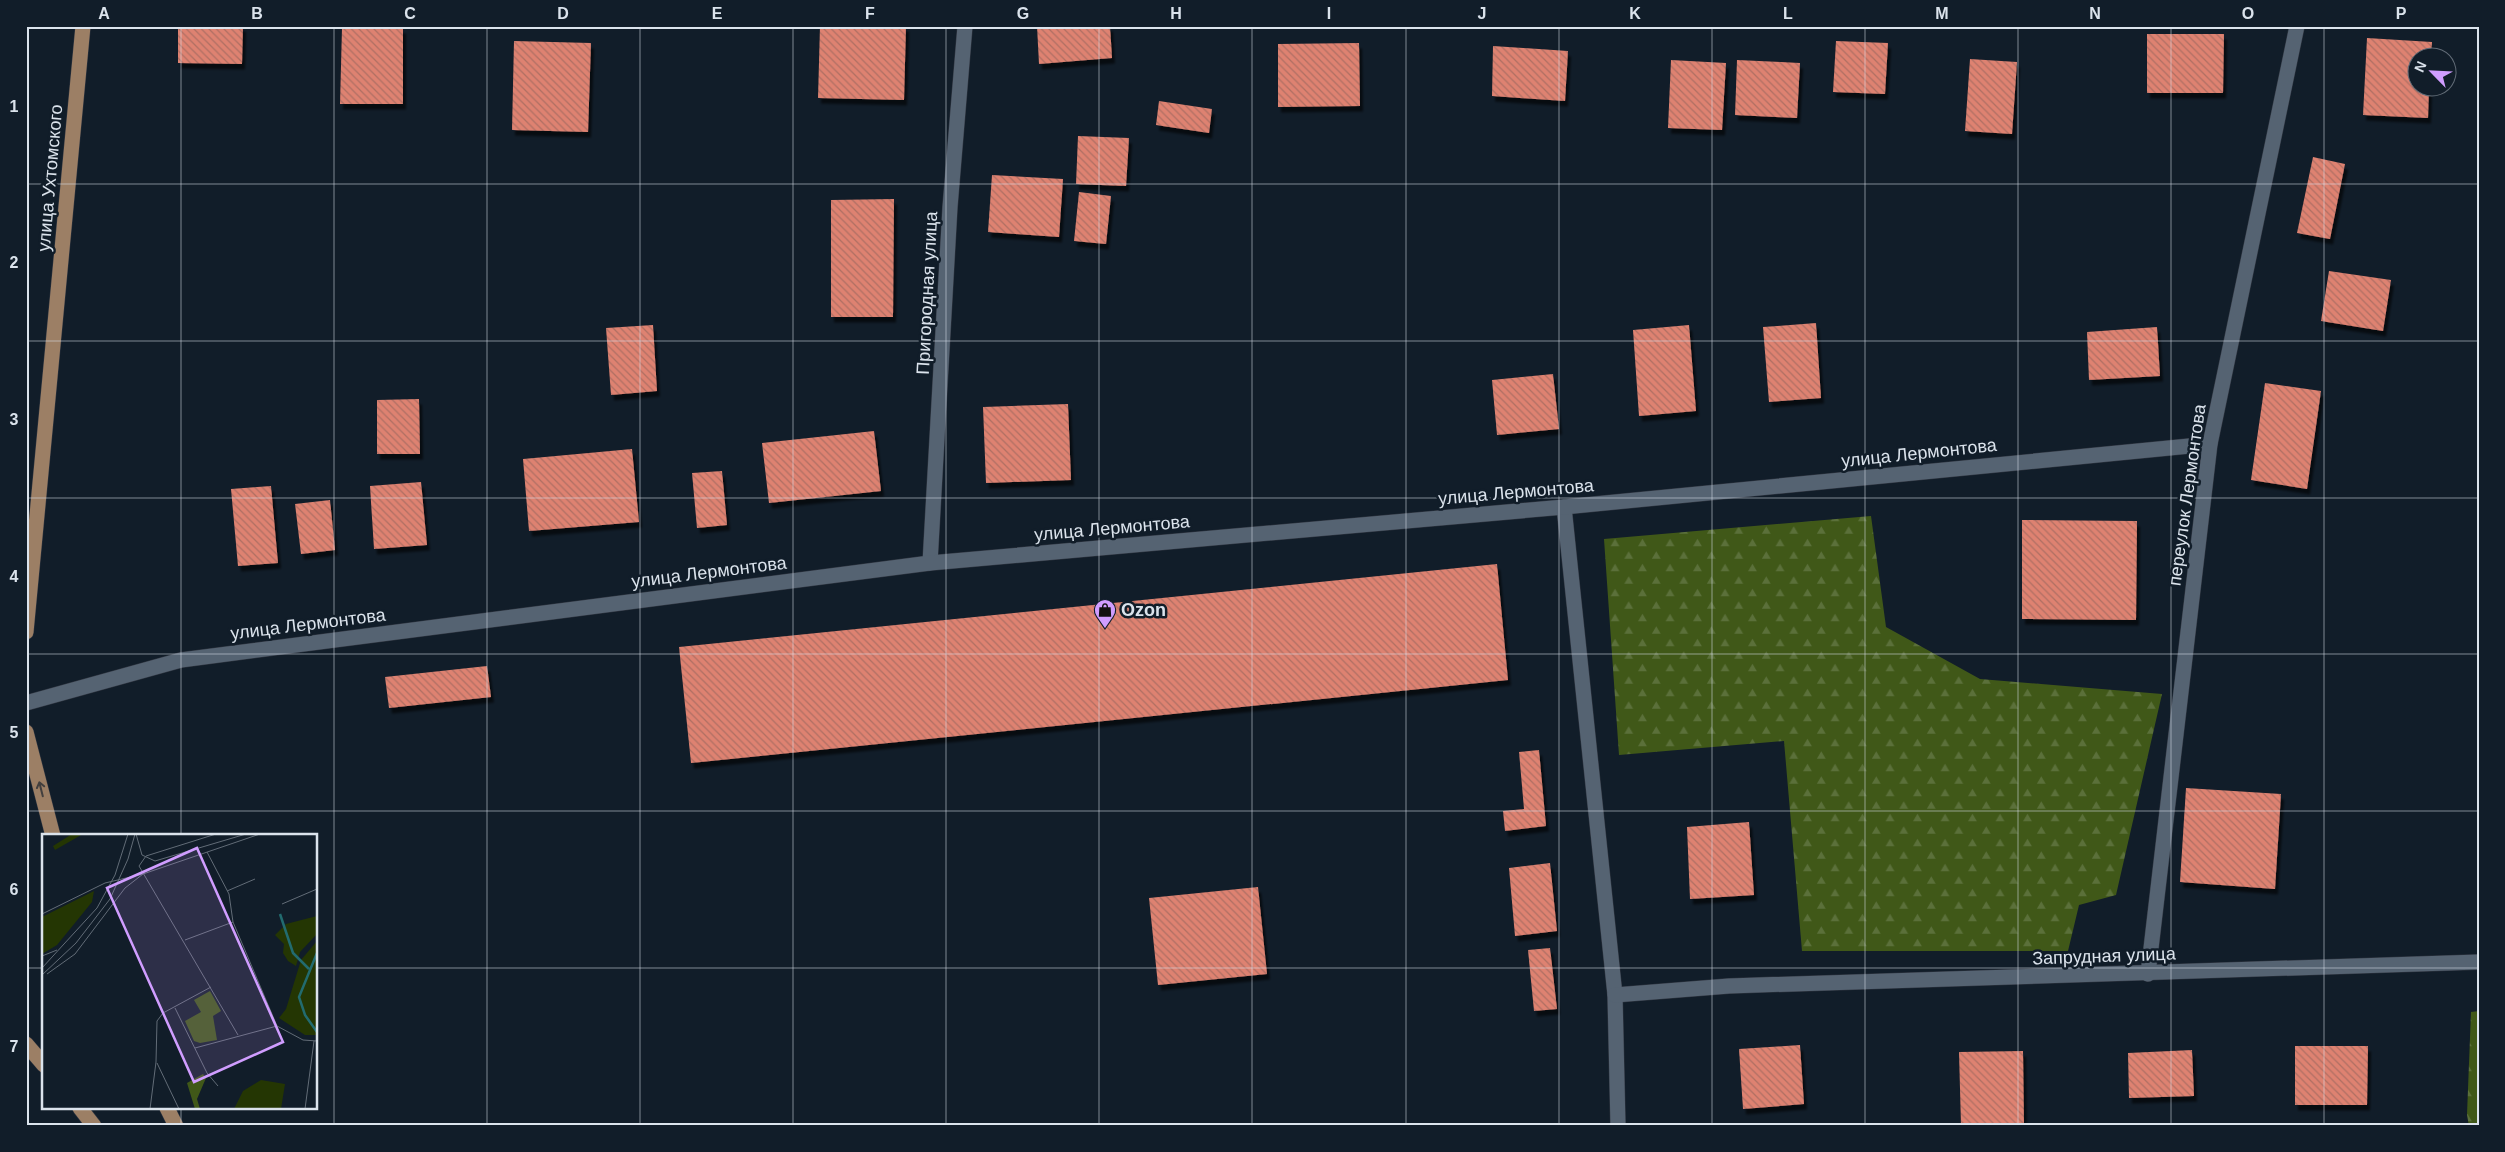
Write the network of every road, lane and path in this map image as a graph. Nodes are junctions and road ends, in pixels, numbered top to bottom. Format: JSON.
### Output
{"nodes":[{"id":1,"x":83,"y":26,"type":"edge"},
{"id":2,"x":964,"y":26,"type":"edge"},
{"id":3,"x":2297,"y":26,"type":"edge"},
{"id":4,"x":2210,"y":444,"type":"junction"},
{"id":5,"x":1564,"y":507,"type":"junction"},
{"id":6,"x":930,"y":563,"type":"junction"},
{"id":7,"x":26,"y":632,"type":"edge"},
{"id":8,"x":26,"y":703,"type":"edge"},
{"id":9,"x":26,"y":732,"type":"edge"},
{"id":10,"x":52,"y":834,"type":"edge"},
{"id":11,"x":2479,"y":962,"type":"edge"},
{"id":12,"x":2148,"y":974,"type":"junction"},
{"id":13,"x":1615,"y":995,"type":"junction"},
{"id":14,"x":26,"y":1044,"type":"edge"},
{"id":15,"x":42,"y":1063,"type":"edge"},
{"id":16,"x":82,"y":1110,"type":"edge"},
{"id":17,"x":167,"y":1110,"type":"edge"},
{"id":18,"x":94,"y":1126,"type":"edge"},
{"id":19,"x":176,"y":1126,"type":"edge"},
{"id":20,"x":1618,"y":1126,"type":"edge"}],
"edges":[{"from":1,"to":7,"type":"main road","name":"улица Ухтомского"},
{"from":2,"to":6,"type":"street","name":"Пригородная улица"},
{"from":3,"to":4,"type":"street","name":"переулок Лермонтова"},
{"from":4,"to":5,"type":"street","name":"улица Лермонтова"},
{"from":4,"to":12,"type":"street","name":"переулок Лермонтова"},
{"from":5,"to":6,"type":"street","name":"улица Лермонтова"},
{"from":5,"to":13,"type":"street"},
{"from":6,"to":8,"type":"street","name":"улица Лермонтова"},
{"from":10,"to":9,"type":"main road","one_way":true},
{"from":11,"to":12,"type":"street","name":"Запрудная улица"},
{"from":12,"to":13,"type":"street","name":"Запрудная улица"},
{"from":13,"to":20,"type":"street"},
{"from":14,"to":15,"type":"main road"},
{"from":16,"to":18,"type":"main road"},
{"from":17,"to":19,"type":"main road"}]}
